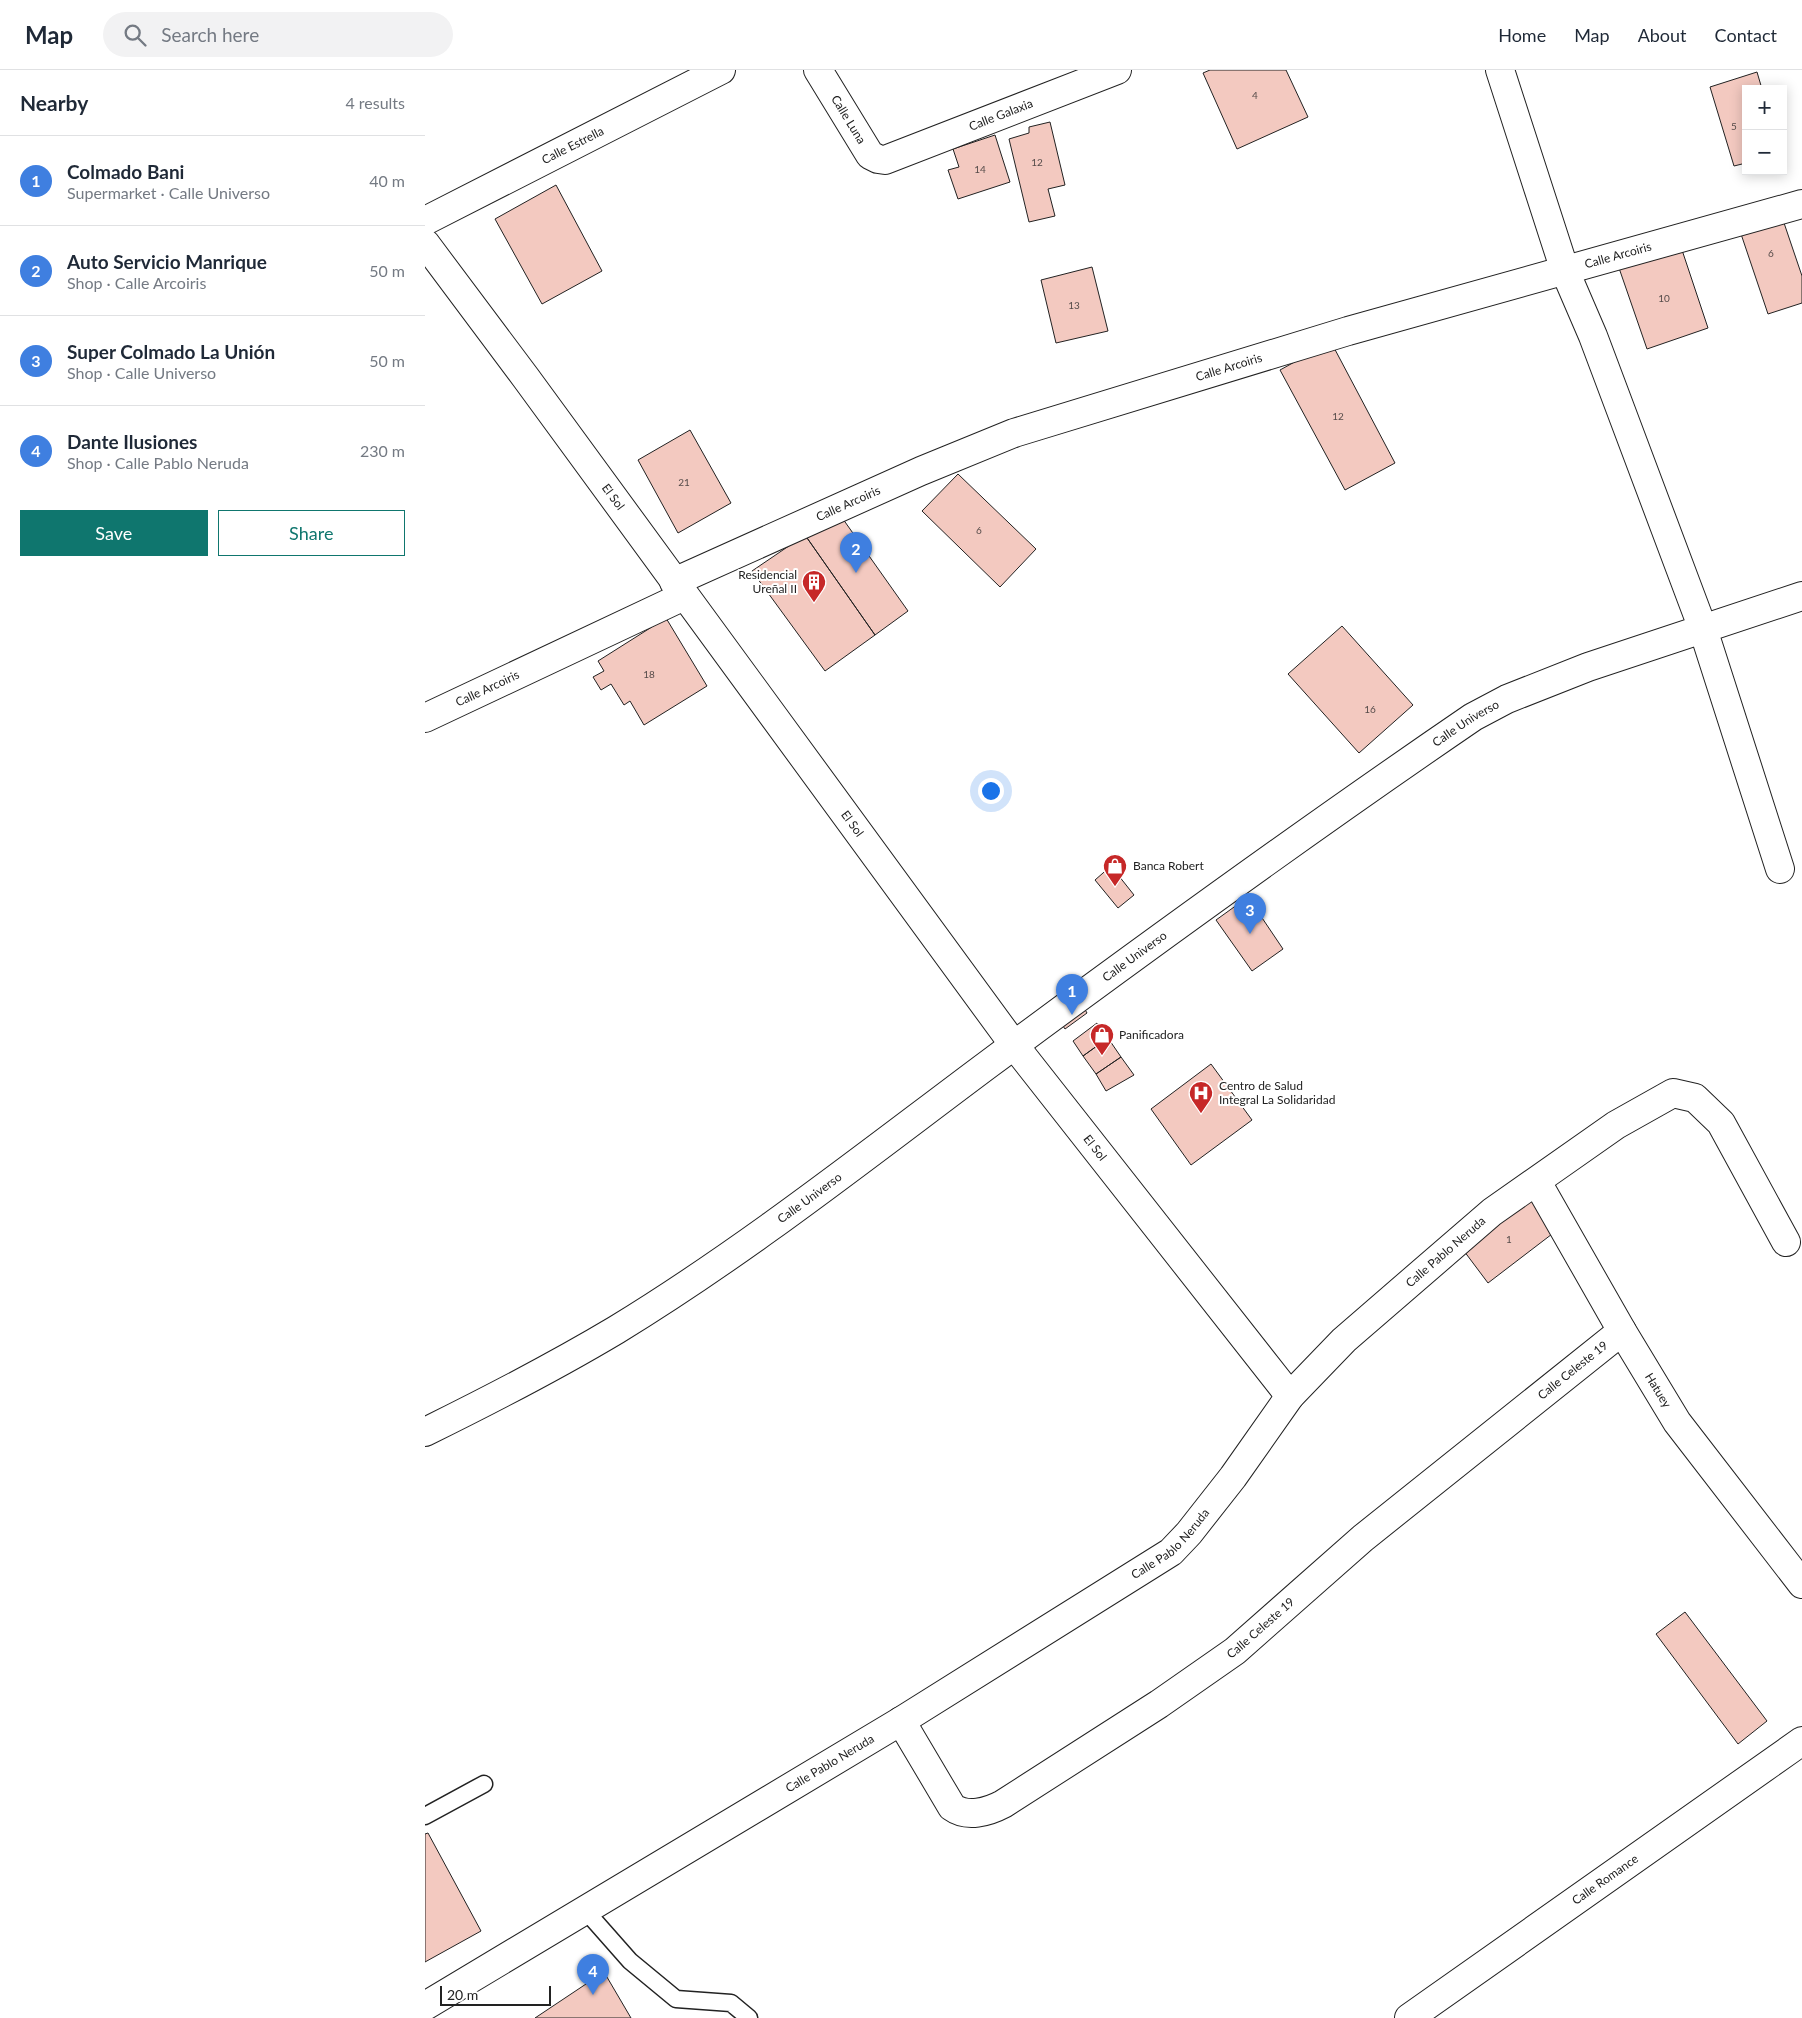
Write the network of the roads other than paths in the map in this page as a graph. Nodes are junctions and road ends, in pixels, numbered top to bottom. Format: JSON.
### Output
{"nodes":[{"id":1,"x":721,"y":70,"type":"edge"},
{"id":2,"x":818,"y":70,"type":"edge"},
{"id":3,"x":1117,"y":70,"type":"edge"},
{"id":4,"x":1500,"y":70,"type":"edge"},
{"id":5,"x":885,"y":160,"type":"joint"},
{"id":6,"x":1802,"y":204,"type":"edge"},
{"id":7,"x":425,"y":220,"type":"edge"},
{"id":8,"x":425,"y":243,"type":"edge"},
{"id":9,"x":1565,"y":271,"type":"junction"},
{"id":10,"x":679,"y":589,"type":"junction"},
{"id":11,"x":1802,"y":596,"type":"edge"},
{"id":12,"x":1703,"y":629,"type":"junction"},
{"id":13,"x":425,"y":718,"type":"edge"},
{"id":14,"x":1780,"y":870,"type":"dead end"},
{"id":15,"x":1014,"y":1045,"type":"junction"},
{"id":16,"x":1537,"y":1182,"type":"junction"},
{"id":17,"x":1787,"y":1242,"type":"dead end"},
{"id":18,"x":1622,"y":1331,"type":"junction"},
{"id":19,"x":1290,"y":1396,"type":"junction"},
{"id":20,"x":425,"y":1432,"type":"edge"},
{"id":21,"x":1802,"y":1584,"type":"edge"},
{"id":22,"x":901,"y":1721,"type":"junction"},
{"id":23,"x":1802,"y":1741,"type":"edge"},
{"id":24,"x":484,"y":1784,"type":"dead end"},
{"id":25,"x":425,"y":1816,"type":"edge"},
{"id":26,"x":585,"y":1910,"type":"junction"},
{"id":27,"x":425,"y":2006,"type":"edge"},
{"id":28,"x":749,"y":2018,"type":"edge"},
{"id":29,"x":1409,"y":2018,"type":"edge"}],
"edges":[{"from":1,"to":7,"type":"street","name":"Calle Estrella"},
{"from":2,"to":5,"type":"street","name":"Calle Luna"},
{"from":3,"to":5,"type":"street","name":"Calle Galaxia"},
{"from":4,"to":9,"type":"street"},
{"from":6,"to":9,"type":"street","name":"Calle Arcoiris"},
{"from":8,"to":10,"type":"street","name":"El Sol"},
{"from":9,"to":10,"type":"street","name":"Calle Arcoiris"},
{"from":9,"to":12,"type":"street"},
{"from":10,"to":13,"type":"street","name":"Calle Arcoiris"},
{"from":10,"to":15,"type":"street","name":"El Sol"},
{"from":11,"to":12,"type":"street","name":"Calle Universo"},
{"from":12,"to":14,"type":"street"},
{"from":12,"to":15,"type":"street","name":"Calle Universo"},
{"from":15,"to":19,"type":"street","name":"El Sol"},
{"from":15,"to":20,"type":"street","name":"Calle Universo"},
{"from":16,"to":17,"type":"street","name":"Calle Pablo Neruda"},
{"from":16,"to":18,"type":"street","name":"Hatuey"},
{"from":16,"to":19,"type":"street","name":"Calle Pablo Neruda"},
{"from":18,"to":21,"type":"street","name":"Hatuey"},
{"from":18,"to":22,"type":"street","name":"Calle Celeste 19"},
{"from":19,"to":22,"type":"street","name":"Calle Pablo Neruda"},
{"from":22,"to":26,"type":"street","name":"Calle Pablo Neruda"},
{"from":23,"to":29,"type":"street","name":"Calle Romance"},
{"from":24,"to":25,"type":"lane"},
{"from":26,"to":27,"type":"street","name":"Calle Pablo Neruda"},
{"from":26,"to":28,"type":"lane"}]}
